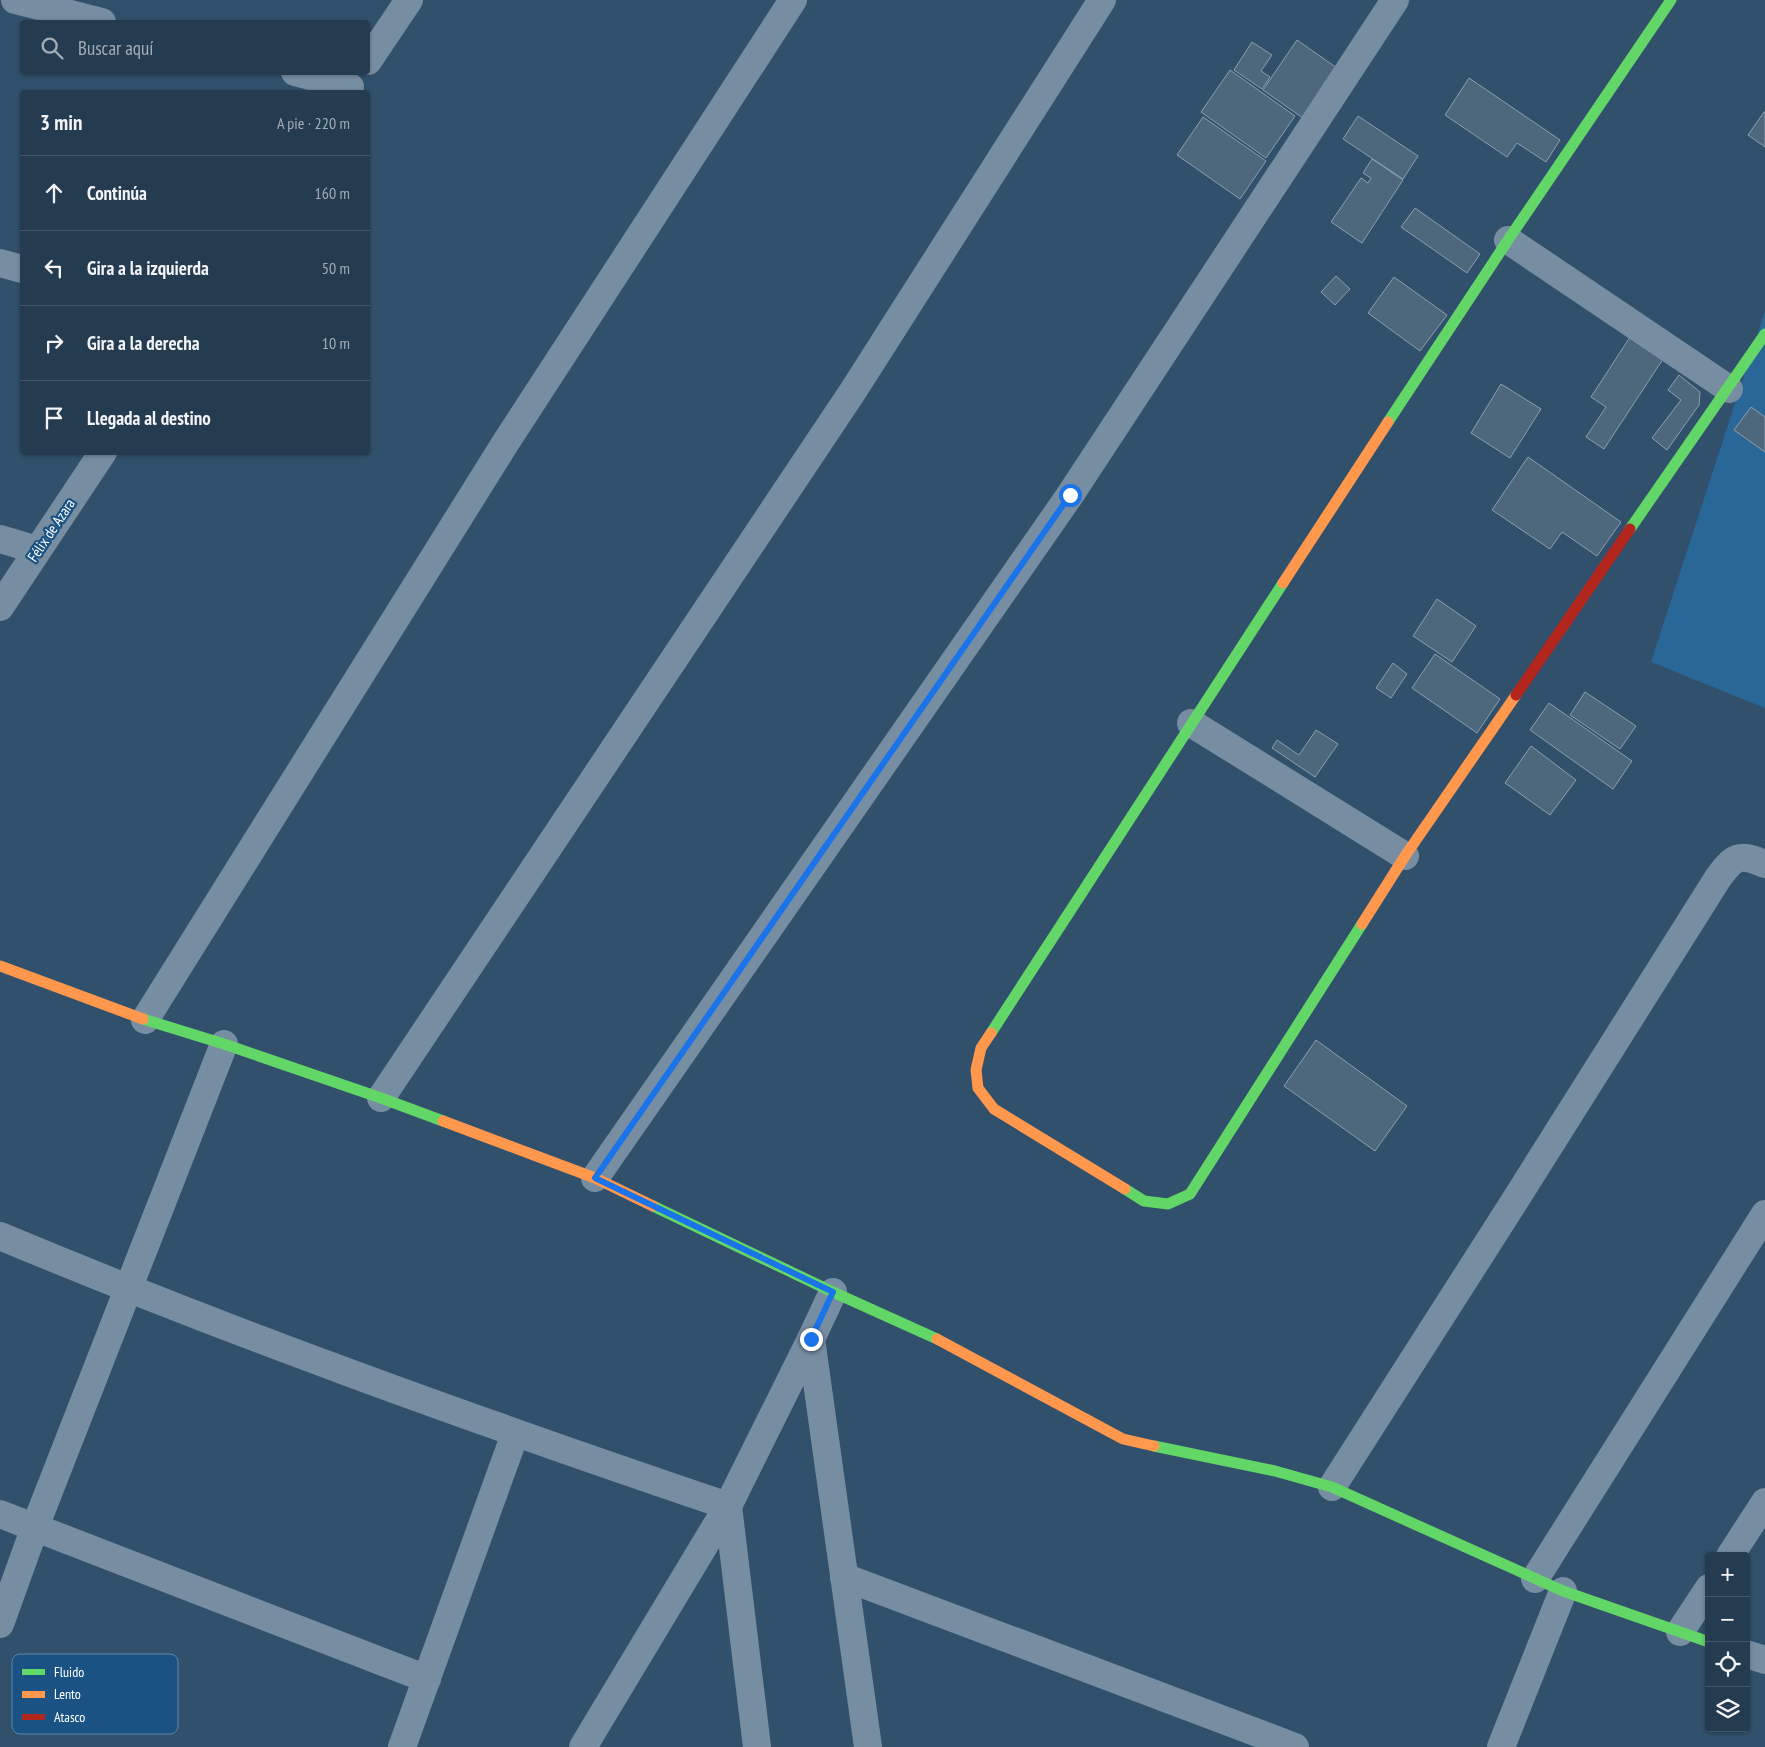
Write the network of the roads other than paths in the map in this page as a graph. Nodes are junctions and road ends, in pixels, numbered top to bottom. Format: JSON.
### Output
{"nodes":[{"id":1,"x":15,"y":0,"type":"edge"},
{"id":2,"x":409,"y":0,"type":"edge"},
{"id":3,"x":793,"y":0,"type":"edge"},
{"id":4,"x":1102,"y":0,"type":"edge"},
{"id":5,"x":1396,"y":0,"type":"edge"},
{"id":6,"x":1671,"y":0,"type":"edge"},
{"id":7,"x":94,"y":20,"type":"edge"},
{"id":8,"x":370,"y":58,"type":"edge"},
{"id":9,"x":309,"y":75,"type":"edge"},
{"id":10,"x":352,"y":84,"type":"edge"},
{"id":11,"x":1508,"y":240,"type":"junction"},
{"id":12,"x":0,"y":263,"type":"edge"},
{"id":13,"x":20,"y":268,"type":"edge"},
{"id":14,"x":1765,"y":334,"type":"edge"},
{"id":15,"x":1729,"y":389,"type":"junction"},
{"id":16,"x":101,"y":455,"type":"edge"},
{"id":17,"x":0,"y":539,"type":"edge"},
{"id":18,"x":37,"y":550,"type":"junction"},
{"id":19,"x":0,"y":608,"type":"edge"},
{"id":20,"x":1191,"y":723,"type":"junction"},
{"id":21,"x":1406,"y":856,"type":"junction"},
{"id":22,"x":1765,"y":864,"type":"edge"},
{"id":23,"x":0,"y":966,"type":"edge"},
{"id":24,"x":145,"y":1020,"type":"junction"},
{"id":25,"x":224,"y":1044,"type":"junction"},
{"id":26,"x":381,"y":1098,"type":"junction"},
{"id":27,"x":595,"y":1178,"type":"junction"},
{"id":28,"x":1765,"y":1214,"type":"edge"},
{"id":29,"x":0,"y":1236,"type":"edge"},
{"id":30,"x":128,"y":1289,"type":"junction"},
{"id":31,"x":833,"y":1292,"type":"junction"},
{"id":32,"x":811,"y":1339,"type":"junction"},
{"id":33,"x":515,"y":1434,"type":"junction"},
{"id":34,"x":1332,"y":1487,"type":"junction"},
{"id":35,"x":1765,"y":1502,"type":"edge"},
{"id":36,"x":728,"y":1506,"type":"junction"},
{"id":37,"x":0,"y":1514,"type":"edge"},
{"id":38,"x":35,"y":1527,"type":"junction"},
{"id":39,"x":1733,"y":1552,"type":"edge"},
{"id":40,"x":844,"y":1577,"type":"junction"},
{"id":41,"x":1534,"y":1578,"type":"junction"},
{"id":42,"x":1563,"y":1592,"type":"junction"},
{"id":43,"x":1705,"y":1594,"type":"edge"},
{"id":44,"x":0,"y":1624,"type":"edge"},
{"id":45,"x":1680,"y":1632,"type":"junction"},
{"id":46,"x":1705,"y":1641,"type":"edge"},
{"id":47,"x":1750,"y":1655,"type":"edge"},
{"id":48,"x":1765,"y":1660,"type":"edge"},
{"id":49,"x":427,"y":1679,"type":"junction"},
{"id":50,"x":402,"y":1747,"type":"edge"},
{"id":51,"x":583,"y":1747,"type":"edge"},
{"id":52,"x":756,"y":1747,"type":"edge"},
{"id":53,"x":868,"y":1747,"type":"edge"},
{"id":54,"x":1295,"y":1747,"type":"edge"},
{"id":55,"x":1501,"y":1747,"type":"edge"}],
"edges":[{"from":1,"to":7,"type":"street"},
{"from":2,"to":8,"type":"street"},
{"from":3,"to":24,"type":"street"},
{"from":4,"to":26,"type":"street"},
{"from":5,"to":27,"type":"street"},
{"from":6,"to":11,"type":"street"},
{"from":9,"to":10,"type":"street"},
{"from":11,"to":15,"type":"street"},
{"from":11,"to":20,"type":"street"},
{"from":12,"to":13,"type":"street"},
{"from":14,"to":15,"type":"street"},
{"from":15,"to":21,"type":"street"},
{"from":16,"to":18,"type":"street","name":"Félix de Azara"},
{"from":17,"to":18,"type":"street"},
{"from":18,"to":19,"type":"street","name":"Félix de Azara"},
{"from":20,"to":21,"type":"street"},
{"from":20,"to":21,"type":"street"},
{"from":22,"to":34,"type":"street"},
{"from":23,"to":24,"type":"street"},
{"from":24,"to":25,"type":"street"},
{"from":25,"to":26,"type":"street"},
{"from":25,"to":30,"type":"street"},
{"from":26,"to":27,"type":"street"},
{"from":27,"to":31,"type":"street"},
{"from":28,"to":41,"type":"street"},
{"from":29,"to":30,"type":"street"},
{"from":30,"to":33,"type":"street"},
{"from":30,"to":38,"type":"street"},
{"from":31,"to":32,"type":"street"},
{"from":31,"to":34,"type":"street"},
{"from":32,"to":36,"type":"street"},
{"from":32,"to":40,"type":"street"},
{"from":33,"to":36,"type":"street"},
{"from":33,"to":49,"type":"street"},
{"from":34,"to":41,"type":"street"},
{"from":35,"to":39,"type":"street"},
{"from":36,"to":51,"type":"street"},
{"from":36,"to":52,"type":"street"},
{"from":37,"to":38,"type":"street"},
{"from":38,"to":44,"type":"street"},
{"from":38,"to":49,"type":"street"},
{"from":40,"to":53,"type":"street"},
{"from":40,"to":54,"type":"street"},
{"from":41,"to":42,"type":"street"},
{"from":42,"to":45,"type":"street"},
{"from":42,"to":55,"type":"street"},
{"from":43,"to":45,"type":"street"},
{"from":45,"to":46,"type":"street"},
{"from":47,"to":48,"type":"street"},
{"from":49,"to":50,"type":"street"}]}
